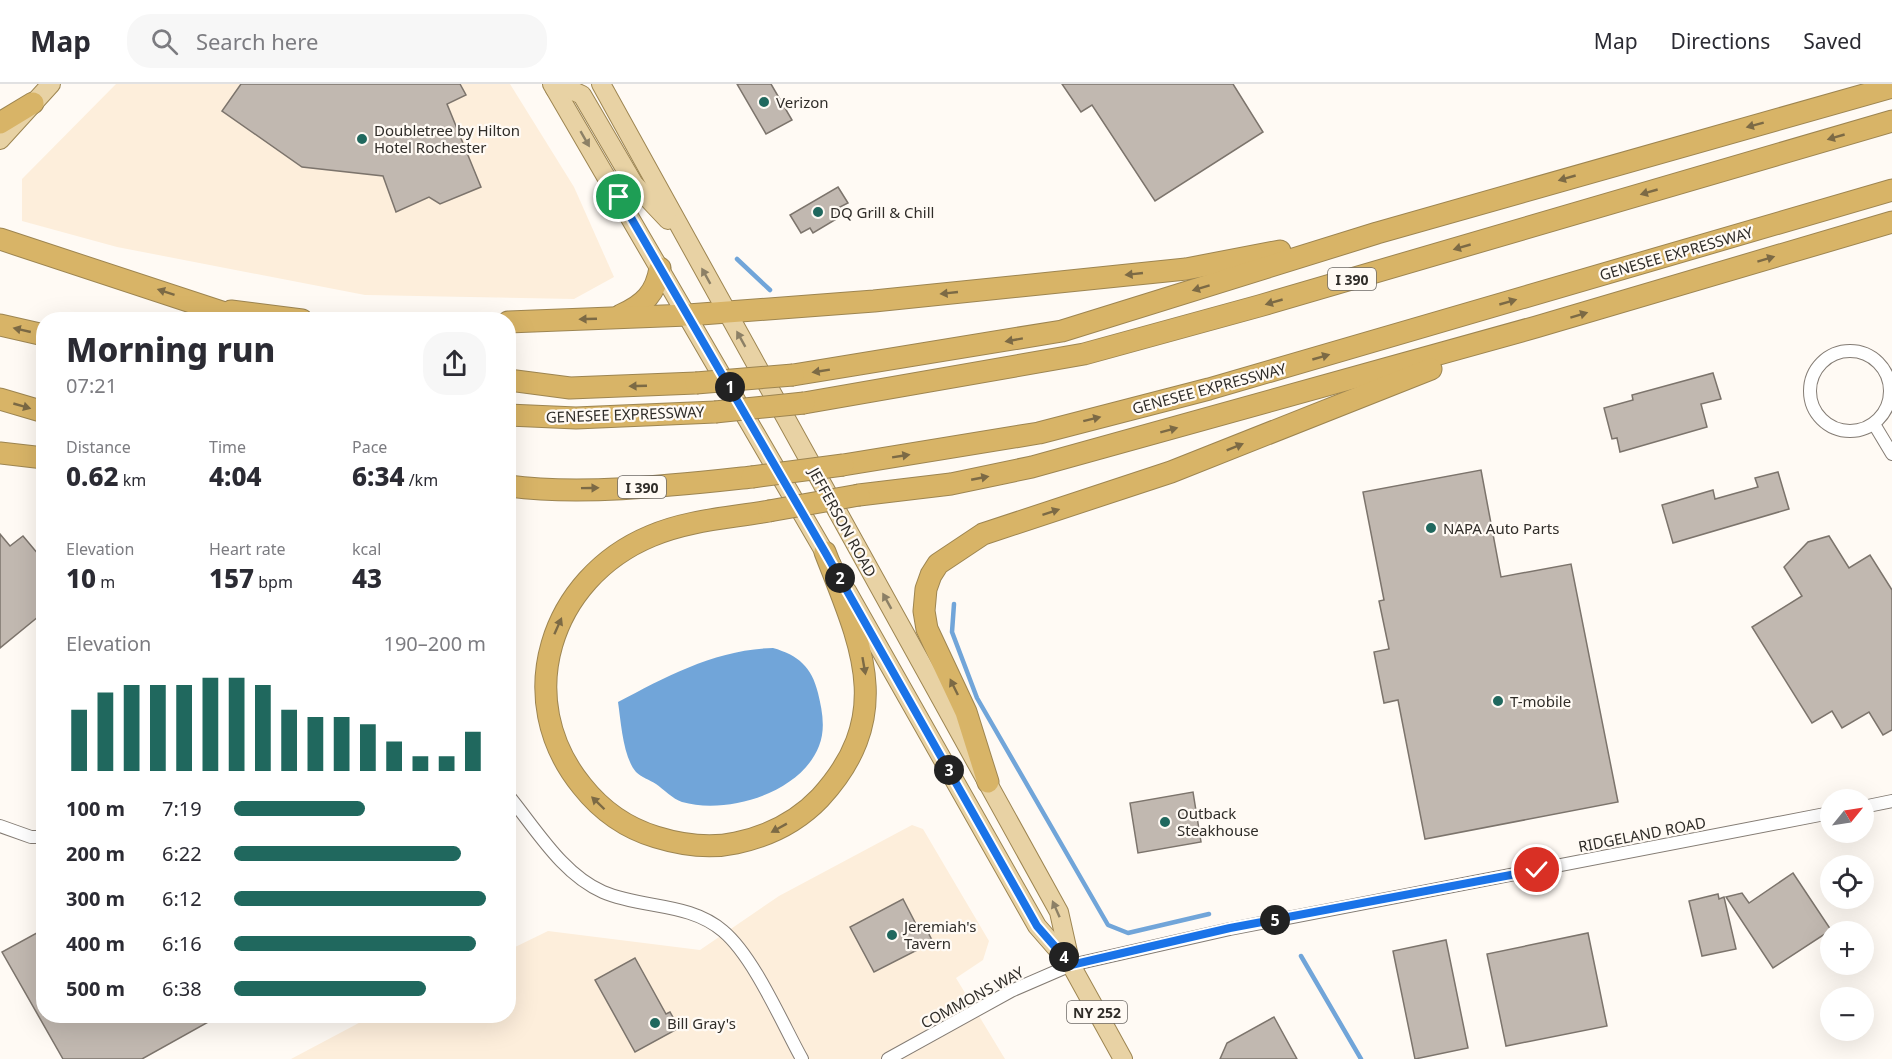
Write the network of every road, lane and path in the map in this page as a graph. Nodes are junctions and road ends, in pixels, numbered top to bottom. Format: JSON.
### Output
{"nodes":[{"id":1,"x":51,"y":84,"type":"edge"},
{"id":2,"x":601,"y":84,"type":"edge"},
{"id":3,"x":554,"y":86,"type":"edge"},
{"id":4,"x":1892,"y":87,"type":"edge"},
{"id":5,"x":33,"y":103,"type":"junction"},
{"id":6,"x":1892,"y":121,"type":"edge"},
{"id":7,"x":0,"y":123,"type":"edge"},
{"id":8,"x":0,"y":140,"type":"edge"},
{"id":9,"x":1892,"y":190,"type":"edge"},
{"id":10,"x":1892,"y":222,"type":"edge"},
{"id":11,"x":1377,"y":233,"type":"junction"},
{"id":12,"x":0,"y":239,"type":"edge"},
{"id":13,"x":687,"y":240,"type":"junction"},
{"id":14,"x":660,"y":268,"type":"junction"},
{"id":15,"x":221,"y":310,"type":"junction"},
{"id":16,"x":726,"y":311,"type":"junction"},
{"id":17,"x":226,"y":312,"type":"edge"},
{"id":18,"x":237,"y":312,"type":"edge"},
{"id":19,"x":688,"y":315,"type":"junction"},
{"id":20,"x":615,"y":318,"type":"junction"},
{"id":21,"x":516,"y":322,"type":"edge"},
{"id":22,"x":0,"y":325,"type":"edge"},
{"id":23,"x":1536,"y":327,"type":"junction"},
{"id":24,"x":36,"y":333,"type":"edge"},
{"id":25,"x":516,"y":381,"type":"edge"},
{"id":26,"x":0,"y":399,"type":"edge"},
{"id":27,"x":36,"y":410,"type":"edge"},
{"id":28,"x":516,"y":415,"type":"edge"},
{"id":29,"x":1874,"y":424,"type":"junction"},
{"id":30,"x":0,"y":453,"type":"edge"},
{"id":31,"x":1892,"y":454,"type":"edge"},
{"id":32,"x":36,"y":457,"type":"edge"},
{"id":33,"x":516,"y":488,"type":"edge"},
{"id":34,"x":825,"y":552,"type":"junction"},
{"id":35,"x":988,"y":782,"type":"junction"},
{"id":36,"x":1892,"y":801,"type":"edge"},
{"id":37,"x":516,"y":805,"type":"edge"},
{"id":38,"x":1874,"y":805,"type":"edge"},
{"id":39,"x":1820,"y":815,"type":"edge"},
{"id":40,"x":0,"y":826,"type":"edge"},
{"id":41,"x":36,"y":837,"type":"edge"},
{"id":42,"x":1071,"y":965,"type":"junction"},
{"id":43,"x":802,"y":1059,"type":"edge"},
{"id":44,"x":888,"y":1059,"type":"edge"},
{"id":45,"x":1123,"y":1059,"type":"edge"}],
"edges":[{"from":1,"to":5,"type":"main road"},
{"from":2,"to":13,"type":"main road","name":"JEFFERSON ROAD","number":"NY 252"},
{"from":3,"to":13,"type":"main road"},
{"from":3,"to":14,"type":"main road","name":"JEFFERSON ROAD","number":"NY 252","one_way":true},
{"from":4,"to":11,"type":"highway","one_way":true},
{"from":5,"to":7,"type":"highway"},
{"from":5,"to":8,"type":"main road"},
{"from":6,"to":28,"type":"highway","name":"GENESEE EXPRESSWAY","number":"I 390","one_way":true,"bridge":true},
{"from":33,"to":9,"type":"highway","name":"GENESEE EXPRESSWAY","number":"I 390","one_way":true,"bridge":true},
{"from":23,"to":10,"type":"highway","one_way":true},
{"from":11,"to":16,"type":"highway","one_way":true},
{"from":11,"to":25,"type":"highway","one_way":true,"bridge":true},
{"from":15,"to":12,"type":"highway","one_way":true},
{"from":16,"to":13,"type":"main road","name":"JEFFERSON ROAD","number":"NY 252","one_way":true},
{"from":14,"to":19,"type":"main road","name":"JEFFERSON ROAD","number":"NY 252"},
{"from":14,"to":20,"type":"highway"},
{"from":15,"to":17,"type":"highway"},
{"from":15,"to":18,"type":"highway"},
{"from":16,"to":19,"type":"highway"},
{"from":35,"to":16,"type":"main road","name":"JEFFERSON ROAD","number":"NY 252","one_way":true},
{"from":19,"to":20,"type":"highway"},
{"from":19,"to":34,"type":"main road","name":"JEFFERSON ROAD","number":"NY 252"},
{"from":20,"to":21,"type":"highway","one_way":true},
{"from":24,"to":22,"type":"highway","one_way":true},
{"from":34,"to":23,"type":"highway","one_way":true,"bridge":true},
{"from":35,"to":23,"type":"highway","one_way":true},
{"from":26,"to":27,"type":"highway","one_way":true},
{"from":29,"to":29,"type":"street"},
{"from":29,"to":31,"type":"street"},
{"from":30,"to":32,"type":"highway"},
{"from":34,"to":42,"type":"main road","name":"JEFFERSON ROAD","number":"NY 252"},
{"from":42,"to":35,"type":"main road","name":"JEFFERSON ROAD","number":"NY 252","one_way":true},
{"from":36,"to":38,"type":"street"},
{"from":37,"to":43,"type":"street"},
{"from":39,"to":42,"type":"street","name":"RIDGELAND ROAD"},
{"from":40,"to":41,"type":"street"},
{"from":42,"to":44,"type":"street","name":"COMMONS WAY"},
{"from":42,"to":45,"type":"main road","name":"JEFFERSON ROAD","number":"NY 252"}]}
